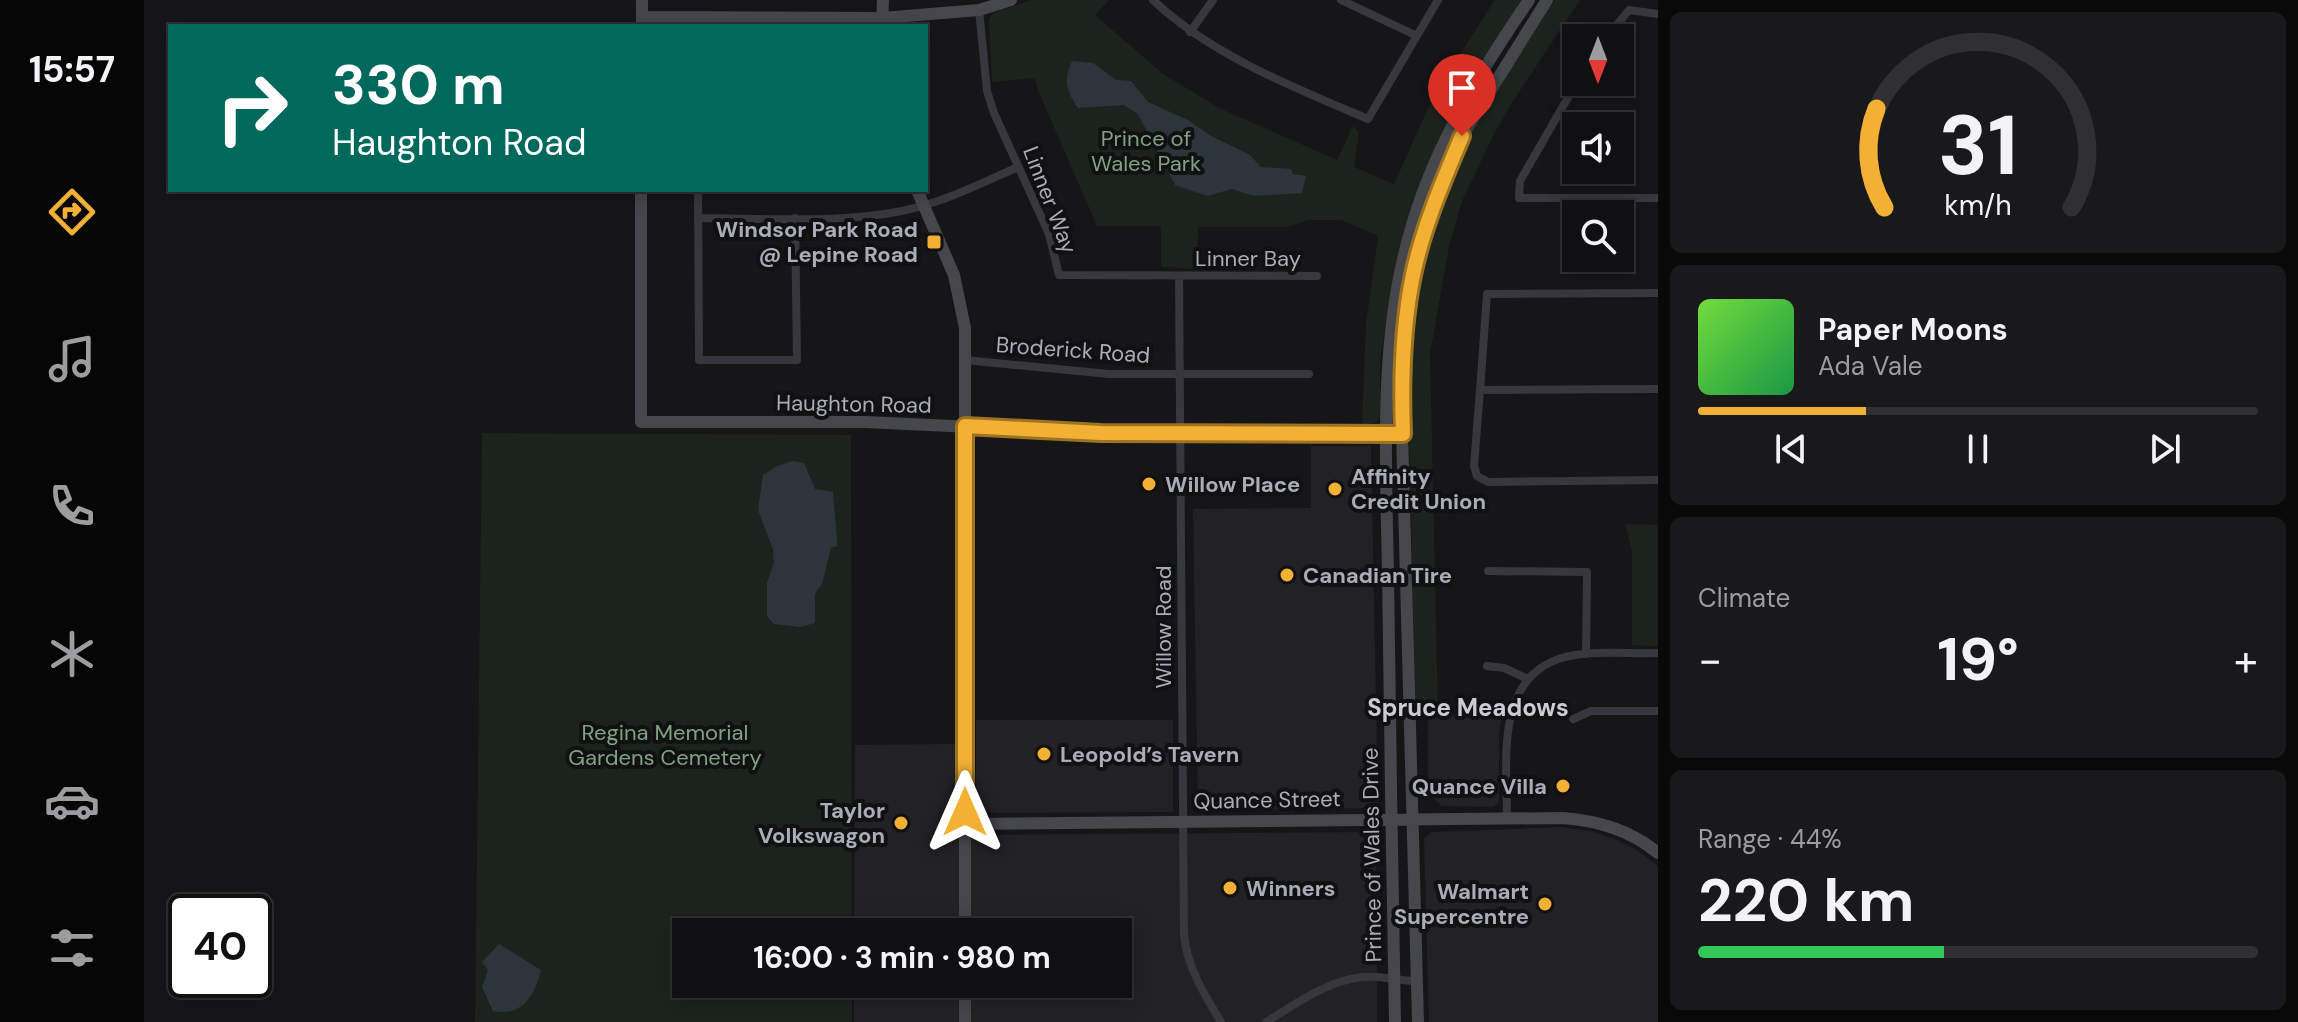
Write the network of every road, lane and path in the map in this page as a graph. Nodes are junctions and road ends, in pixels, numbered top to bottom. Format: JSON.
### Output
{"nodes":[{"id":1,"x":642,"y":0,"type":"edge"},
{"id":2,"x":883,"y":0,"type":"edge"},
{"id":3,"x":1011,"y":0,"type":"edge"},
{"id":4,"x":1153,"y":0,"type":"edge"},
{"id":5,"x":1213,"y":0,"type":"edge"},
{"id":6,"x":1341,"y":0,"type":"edge"},
{"id":7,"x":1438,"y":0,"type":"edge"},
{"id":8,"x":1529,"y":0,"type":"edge"},
{"id":9,"x":1547,"y":0,"type":"edge"},
{"id":10,"x":979,"y":10,"type":"junction"},
{"id":11,"x":1658,"y":14,"type":"edge"},
{"id":12,"x":642,"y":22,"type":"edge"},
{"id":13,"x":698,"y":22,"type":"edge"},
{"id":14,"x":882,"y":22,"type":"edge"},
{"id":15,"x":1618,"y":24,"type":"edge"},
{"id":16,"x":1190,"y":32,"type":"junction"},
{"id":17,"x":1415,"y":35,"type":"junction"},
{"id":18,"x":1569,"y":96,"type":"edge"},
{"id":19,"x":1018,"y":167,"type":"junction"},
{"id":20,"x":641,"y":192,"type":"edge"},
{"id":21,"x":698,"y":192,"type":"edge"},
{"id":22,"x":918,"y":192,"type":"edge"},
{"id":23,"x":1658,"y":198,"type":"edge"},
{"id":24,"x":924,"y":205,"type":"junction"},
{"id":25,"x":698,"y":218,"type":"junction"},
{"id":26,"x":795,"y":218,"type":"junction"},
{"id":27,"x":1179,"y":276,"type":"junction"},
{"id":28,"x":1317,"y":276,"type":"dead end"},
{"id":29,"x":1658,"y":293,"type":"edge"},
{"id":30,"x":965,"y":360,"type":"junction"},
{"id":31,"x":1179,"y":374,"type":"junction"},
{"id":32,"x":1309,"y":374,"type":"dead end"},
{"id":33,"x":1658,"y":389,"type":"edge"},
{"id":34,"x":1480,"y":390,"type":"junction"},
{"id":35,"x":965,"y":426,"type":"junction"},
{"id":36,"x":1179,"y":433,"type":"junction"},
{"id":37,"x":1386,"y":434,"type":"junction"},
{"id":38,"x":1403,"y":434,"type":"junction"},
{"id":39,"x":1658,"y":480,"type":"edge"},
{"id":40,"x":1488,"y":571,"type":"dead end"},
{"id":41,"x":1658,"y":653,"type":"edge"},
{"id":42,"x":1586,"y":654,"type":"junction"},
{"id":43,"x":1487,"y":666,"type":"dead end"},
{"id":44,"x":1528,"y":679,"type":"junction"},
{"id":45,"x":1658,"y":711,"type":"edge"},
{"id":46,"x":1573,"y":719,"type":"dead end"},
{"id":47,"x":1507,"y":817,"type":"junction"},
{"id":48,"x":1393,"y":819,"type":"junction"},
{"id":49,"x":1412,"y":819,"type":"junction"},
{"id":50,"x":1182,"y":821,"type":"junction"},
{"id":51,"x":965,"y":824,"type":"junction"},
{"id":52,"x":1658,"y":853,"type":"edge"},
{"id":53,"x":965,"y":918,"type":"edge"},
{"id":54,"x":1391,"y":976,"type":"junction"},
{"id":55,"x":1417,"y":976,"type":"junction"},
{"id":56,"x":965,"y":998,"type":"edge"},
{"id":57,"x":965,"y":1022,"type":"edge"},
{"id":58,"x":1221,"y":1022,"type":"edge"},
{"id":59,"x":1266,"y":1022,"type":"edge"},
{"id":60,"x":1395,"y":1022,"type":"edge"},
{"id":61,"x":1418,"y":1022,"type":"edge"}],
"edges":[{"from":1,"to":12,"type":"street"},
{"from":2,"to":14,"type":"street"},
{"from":3,"to":10,"type":"street"},
{"from":4,"to":16,"type":"street"},
{"from":5,"to":16,"type":"street"},
{"from":6,"to":17,"type":"street"},
{"from":7,"to":17,"type":"street"},
{"from":8,"to":37,"type":"street","name":"Prince of Wales Drive"},
{"from":9,"to":38,"type":"street","name":"Prince of Wales Drive"},
{"from":10,"to":14,"type":"street"},
{"from":10,"to":19,"type":"street","name":"Linner Way"},
{"from":11,"to":15,"type":"street"},
{"from":12,"to":13,"type":"street"},
{"from":13,"to":14,"type":"street"},
{"from":16,"to":17,"type":"street"},
{"from":18,"to":23,"type":"street"},
{"from":19,"to":24,"type":"street"},
{"from":19,"to":27,"type":"street","name":"Linner Way"},
{"from":20,"to":35,"type":"street","name":"Haughton Road"},
{"from":21,"to":25,"type":"street"},
{"from":22,"to":24,"type":"street"},
{"from":24,"to":26,"type":"street"},
{"from":24,"to":30,"type":"street"},
{"from":25,"to":26,"type":"street"},
{"from":25,"to":26,"type":"street"},
{"from":27,"to":28,"type":"street","name":"Linner Bay"},
{"from":27,"to":31,"type":"street"},
{"from":29,"to":34,"type":"street"},
{"from":30,"to":31,"type":"street","name":"Broderick Road"},
{"from":30,"to":35,"type":"street"},
{"from":31,"to":32,"type":"street","name":"Broderick Road"},
{"from":31,"to":36,"type":"street"},
{"from":33,"to":34,"type":"street"},
{"from":34,"to":39,"type":"street"},
{"from":35,"to":36,"type":"street","name":"Haughton Road"},
{"from":35,"to":51,"type":"street"},
{"from":36,"to":37,"type":"street","name":"Haughton Road"},
{"from":36,"to":50,"type":"street","name":"Willow Road"},
{"from":37,"to":38,"type":"street","name":"Haughton Road"},
{"from":37,"to":48,"type":"street","name":"Prince of Wales Drive"},
{"from":38,"to":49,"type":"street","name":"Prince of Wales Drive"},
{"from":40,"to":42,"type":"street"},
{"from":41,"to":42,"type":"street"},
{"from":42,"to":44,"type":"street"},
{"from":43,"to":44,"type":"street"},
{"from":44,"to":47,"type":"street"},
{"from":45,"to":46,"type":"street"},
{"from":47,"to":49,"type":"street","name":"Quance Street"},
{"from":47,"to":52,"type":"street","name":"Quance Street"},
{"from":48,"to":49,"type":"street","name":"Quance Street"},
{"from":48,"to":50,"type":"street","name":"Quance Street"},
{"from":48,"to":54,"type":"street","name":"Prince of Wales Drive"},
{"from":49,"to":55,"type":"street","name":"Prince of Wales Drive"},
{"from":50,"to":51,"type":"street","name":"Quance Street"},
{"from":50,"to":58,"type":"street"},
{"from":51,"to":53,"type":"street"},
{"from":54,"to":55,"type":"street"},
{"from":54,"to":59,"type":"street"},
{"from":54,"to":60,"type":"street","name":"Prince of Wales Drive"},
{"from":55,"to":61,"type":"street","name":"Prince of Wales Drive"},
{"from":56,"to":57,"type":"street"}]}
